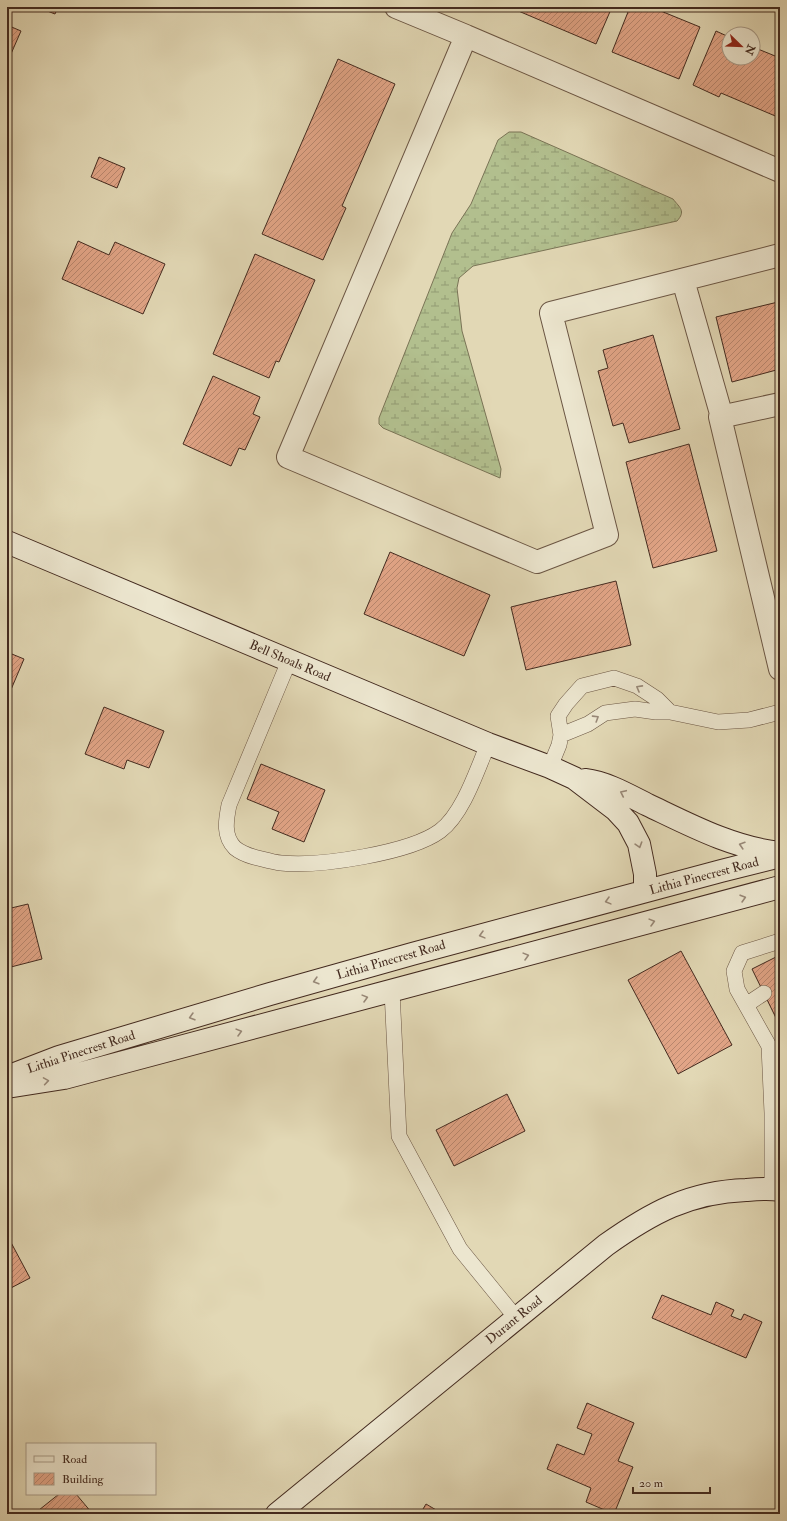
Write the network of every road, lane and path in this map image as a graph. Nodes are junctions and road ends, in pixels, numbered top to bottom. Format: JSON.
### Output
{"nodes":[{"id":1,"x":396,"y":7,"type":"edge"},
{"id":2,"x":466,"y":36,"type":"junction"},
{"id":3,"x":780,"y":171,"type":"edge"},
{"id":4,"x":780,"y":256,"type":"edge"},
{"id":5,"x":683,"y":280,"type":"junction"},
{"id":6,"x":780,"y":404,"type":"edge"},
{"id":7,"x":722,"y":417,"type":"junction"},
{"id":8,"x":7,"y":542,"type":"edge"},
{"id":9,"x":289,"y":661,"type":"junction"},
{"id":10,"x":780,"y":669,"type":"edge"},
{"id":11,"x":670,"y":712,"type":"junction"},
{"id":12,"x":780,"y":712,"type":"edge"},
{"id":13,"x":561,"y":735,"type":"junction"},
{"id":14,"x":488,"y":744,"type":"junction"},
{"id":15,"x":550,"y":768,"type":"junction"},
{"id":16,"x":574,"y":778,"type":"junction"},
{"id":17,"x":780,"y":853,"type":"edge"},
{"id":18,"x":780,"y":856,"type":"edge"},
{"id":19,"x":780,"y":887,"type":"edge"},
{"id":20,"x":646,"y":891,"type":"junction"},
{"id":21,"x":780,"y":941,"type":"edge"},
{"id":22,"x":392,"y":991,"type":"junction"},
{"id":23,"x":764,"y":993,"type":"dead end"},
{"id":24,"x":746,"y":1005,"type":"junction"},
{"id":25,"x":775,"y":1044,"type":"edge"},
{"id":26,"x":7,"y":1077,"type":"edge"},
{"id":27,"x":7,"y":1087,"type":"edge"},
{"id":28,"x":776,"y":1190,"type":"edge"},
{"id":29,"x":517,"y":1319,"type":"junction"},
{"id":30,"x":277,"y":1514,"type":"edge"}],
"edges":[{"from":1,"to":2,"type":"street"},
{"from":2,"to":3,"type":"street"},
{"from":2,"to":5,"type":"street"},
{"from":4,"to":5,"type":"street"},
{"from":5,"to":7,"type":"street"},
{"from":6,"to":7,"type":"street"},
{"from":7,"to":10,"type":"street"},
{"from":8,"to":9,"type":"street","name":"Bell Shoals Road"},
{"from":9,"to":14,"type":"street","name":"Bell Shoals Road"},
{"from":9,"to":14,"type":"lane"},
{"from":11,"to":12,"type":"lane"},
{"from":13,"to":11,"type":"lane","one_way":true},
{"from":11,"to":13,"type":"lane","one_way":true},
{"from":13,"to":15,"type":"lane"},
{"from":14,"to":15,"type":"street","name":"Bell Shoals Road"},
{"from":15,"to":16,"type":"street","name":"Bell Shoals Road"},
{"from":17,"to":16,"type":"street","one_way":true},
{"from":16,"to":20,"type":"street","one_way":true},
{"from":18,"to":20,"type":"street","name":"Lithia Pinecrest Road"},
{"from":22,"to":19,"type":"street","name":"Lithia Pinecrest Road","one_way":true},
{"from":20,"to":26,"type":"street","name":"Lithia Pinecrest Road","one_way":true},
{"from":21,"to":24,"type":"lane"},
{"from":27,"to":22,"type":"street","name":"Lithia Pinecrest Road","one_way":true},
{"from":22,"to":29,"type":"lane"},
{"from":23,"to":24,"type":"lane"},
{"from":24,"to":25,"type":"lane"},
{"from":25,"to":28,"type":"lane"},
{"from":28,"to":29,"type":"street","name":"Durant Road"},
{"from":29,"to":30,"type":"street","name":"Durant Road"}]}
